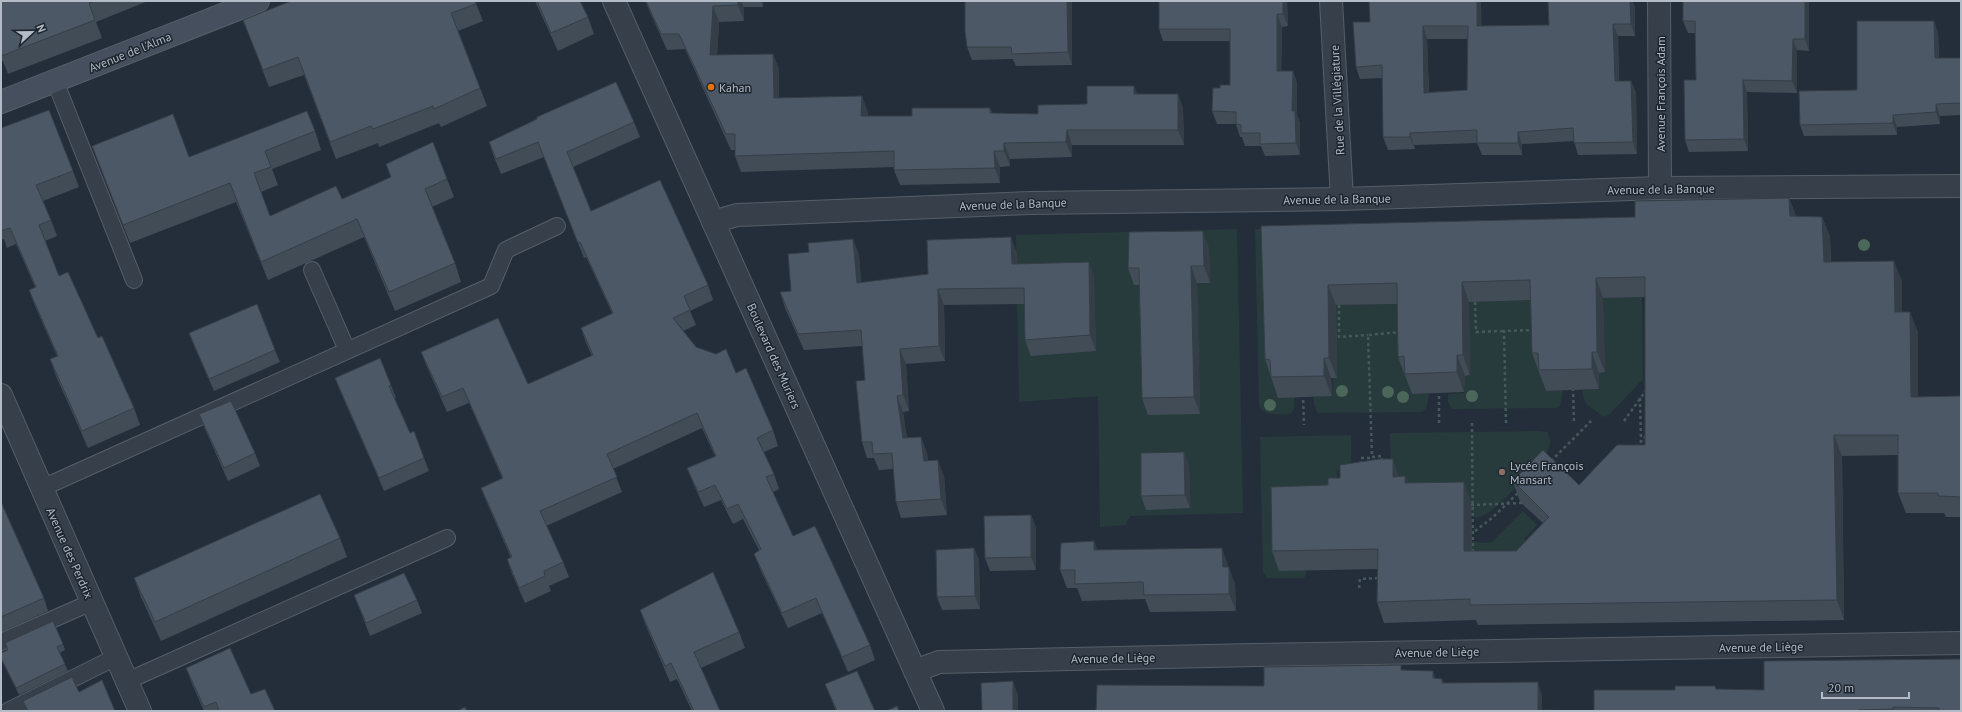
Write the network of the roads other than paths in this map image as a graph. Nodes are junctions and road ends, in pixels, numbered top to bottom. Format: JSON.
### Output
{"nodes":[{"id":1,"x":258,"y":1,"type":"edge"},
{"id":2,"x":614,"y":1,"type":"edge"},
{"id":3,"x":1331,"y":1,"type":"edge"},
{"id":4,"x":1659,"y":1,"type":"edge"},
{"id":5,"x":55,"y":81,"type":"junction"},
{"id":6,"x":1,"y":102,"type":"edge"},
{"id":7,"x":1961,"y":186,"type":"edge"},
{"id":8,"x":1660,"y":188,"type":"junction"},
{"id":9,"x":1342,"y":199,"type":"junction"},
{"id":10,"x":713,"y":222,"type":"junction"},
{"id":11,"x":557,"y":226,"type":"dead end"},
{"id":12,"x":312,"y":270,"type":"dead end"},
{"id":13,"x":134,"y":280,"type":"dead end"},
{"id":14,"x":347,"y":350,"type":"junction"},
{"id":15,"x":1,"y":395,"type":"edge"},
{"id":16,"x":42,"y":488,"type":"junction"},
{"id":17,"x":447,"y":538,"type":"dead end"},
{"id":18,"x":92,"y":602,"type":"junction"},
{"id":19,"x":1,"y":642,"type":"edge"},
{"id":20,"x":1961,"y":643,"type":"edge"},
{"id":21,"x":116,"y":657,"type":"junction"},
{"id":22,"x":915,"y":671,"type":"junction"},
{"id":23,"x":127,"y":681,"type":"junction"},
{"id":24,"x":8,"y":711,"type":"edge"},
{"id":25,"x":140,"y":711,"type":"edge"},
{"id":26,"x":934,"y":711,"type":"edge"}],
"edges":[{"from":1,"to":5,"type":"main road","name":"Avenue de l'Alma"},
{"from":2,"to":10,"type":"street","name":"Boulevard des Muriers"},
{"from":3,"to":9,"type":"street","name":"Rue de la Villégiature"},
{"from":4,"to":8,"type":"street","name":"Avenue François Adam"},
{"from":5,"to":6,"type":"main road","name":"Avenue de l'Alma"},
{"from":5,"to":13,"type":"lane"},
{"from":7,"to":8,"type":"street","name":"Avenue de la Banque"},
{"from":8,"to":9,"type":"street","name":"Avenue de la Banque"},
{"from":9,"to":10,"type":"street","name":"Avenue de la Banque"},
{"from":10,"to":22,"type":"street","name":"Boulevard des Muriers"},
{"from":11,"to":14,"type":"lane"},
{"from":12,"to":14,"type":"lane"},
{"from":14,"to":16,"type":"lane"},
{"from":15,"to":16,"type":"street","name":"Avenue des Perdrix"},
{"from":16,"to":18,"type":"street","name":"Avenue des Perdrix"},
{"from":17,"to":23,"type":"lane"},
{"from":18,"to":19,"type":"lane"},
{"from":18,"to":21,"type":"street","name":"Avenue des Perdrix"},
{"from":20,"to":22,"type":"street","name":"Avenue de Liège"},
{"from":21,"to":23,"type":"street","name":"Avenue des Perdrix"},
{"from":21,"to":24,"type":"lane"},
{"from":22,"to":26,"type":"street","name":"Boulevard des Muriers"},
{"from":23,"to":25,"type":"street","name":"Avenue des Perdrix"}]}
